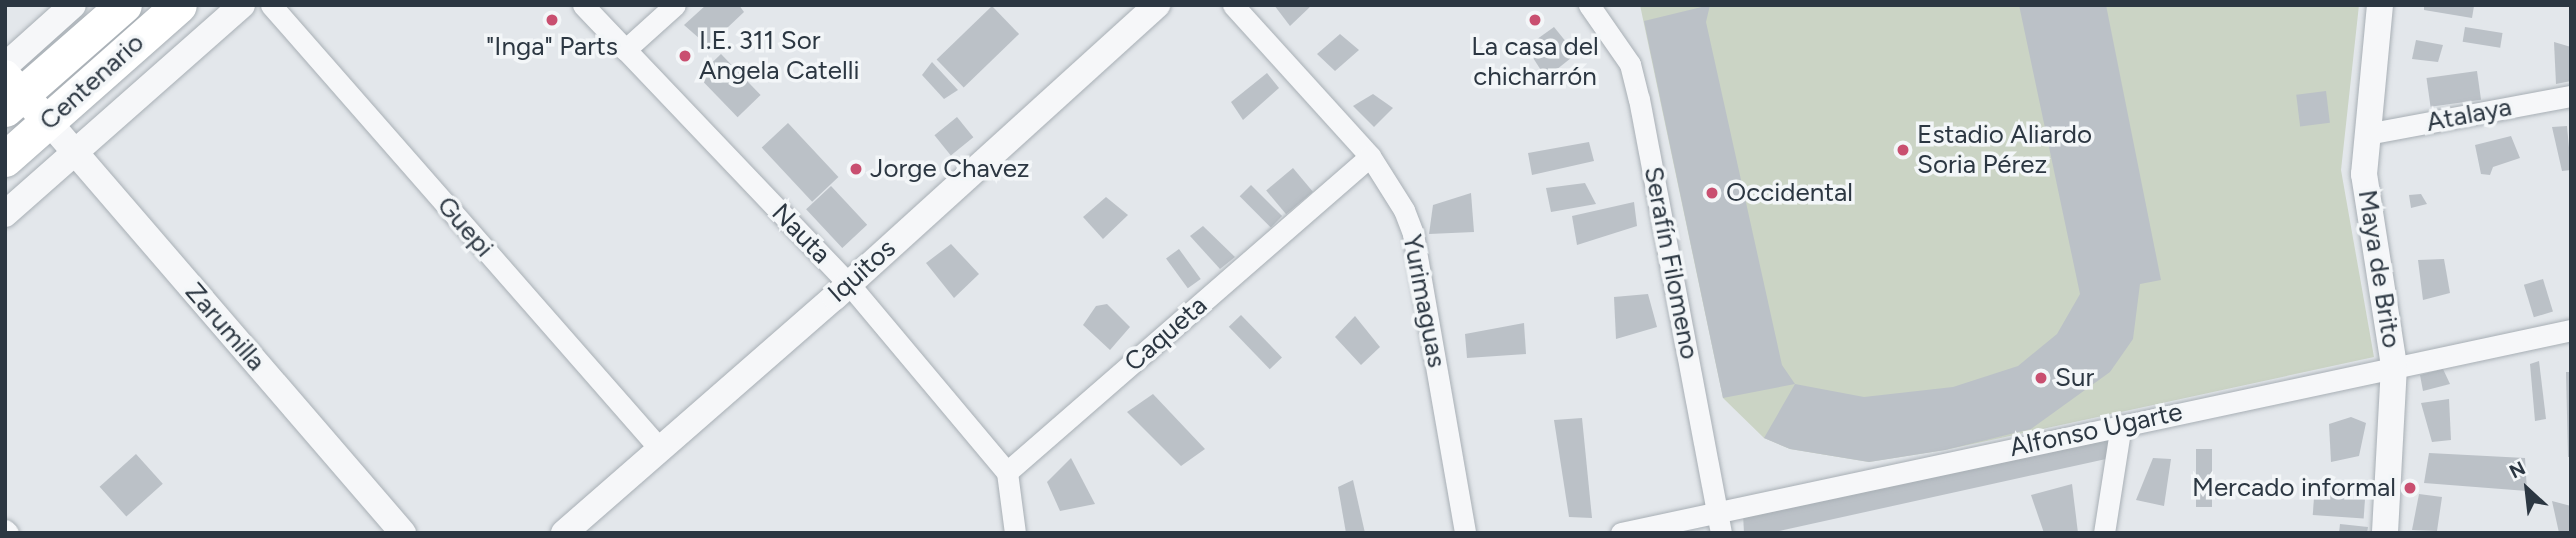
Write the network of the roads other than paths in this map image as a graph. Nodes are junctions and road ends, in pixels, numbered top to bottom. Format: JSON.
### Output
{"nodes":[{"id":1,"x":73,"y":5,"type":"edge"},
{"id":2,"x":124,"y":5,"type":"edge"},
{"id":3,"x":178,"y":5,"type":"edge"},
{"id":4,"x":242,"y":5,"type":"edge"},
{"id":5,"x":271,"y":5,"type":"edge"},
{"id":6,"x":583,"y":5,"type":"edge"},
{"id":7,"x":675,"y":5,"type":"edge"},
{"id":8,"x":1157,"y":5,"type":"edge"},
{"id":9,"x":1233,"y":5,"type":"edge"},
{"id":10,"x":1589,"y":5,"type":"edge"},
{"id":11,"x":2380,"y":5,"type":"edge"},
{"id":12,"x":625,"y":50,"type":"junction"},
{"id":13,"x":10,"y":86,"type":"edge"},
{"id":14,"x":2571,"y":96,"type":"edge"},
{"id":15,"x":48,"y":121,"type":"junction"},
{"id":16,"x":2367,"y":134,"type":"junction"},
{"id":17,"x":74,"y":153,"type":"junction"},
{"id":18,"x":1370,"y":156,"type":"junction"},
{"id":19,"x":5,"y":159,"type":"edge"},
{"id":20,"x":5,"y":214,"type":"edge"},
{"id":21,"x":849,"y":284,"type":"junction"},
{"id":22,"x":2571,"y":330,"type":"edge"},
{"id":23,"x":2394,"y":366,"type":"junction"},
{"id":24,"x":2120,"y":425,"type":"junction"},
{"id":25,"x":660,"y":449,"type":"junction"},
{"id":26,"x":1007,"y":472,"type":"junction"},
{"id":27,"x":1719,"y":509,"type":"junction"},
{"id":28,"x":402,"y":533,"type":"edge"},
{"id":29,"x":564,"y":533,"type":"edge"},
{"id":30,"x":1015,"y":533,"type":"edge"},
{"id":31,"x":1465,"y":533,"type":"edge"},
{"id":32,"x":1621,"y":533,"type":"edge"},
{"id":33,"x":1721,"y":533,"type":"edge"},
{"id":34,"x":2104,"y":533,"type":"edge"},
{"id":35,"x":2385,"y":533,"type":"edge"}],
"edges":[{"from":1,"to":13,"type":"street"},
{"from":2,"to":13,"type":"highway","name":"Centenario"},
{"from":3,"to":15,"type":"highway","name":"Centenario"},
{"from":4,"to":17,"type":"street"},
{"from":5,"to":25,"type":"street","name":"Guepi"},
{"from":6,"to":12,"type":"street","name":"Nauta"},
{"from":7,"to":12,"type":"street"},
{"from":8,"to":21,"type":"street","name":"Iquitos"},
{"from":9,"to":18,"type":"street","name":"Yurimaguas"},
{"from":10,"to":27,"type":"street","name":"Serafín Filomeno"},
{"from":11,"to":16,"type":"street","name":"Maya de Brito"},
{"from":12,"to":21,"type":"street","name":"Nauta"},
{"from":13,"to":15,"type":"main road"},
{"from":14,"to":16,"type":"street","name":"Atalaya"},
{"from":15,"to":17,"type":"street","name":"Zarumilla"},
{"from":15,"to":19,"type":"highway","name":"Centenario"},
{"from":16,"to":23,"type":"street","name":"Maya de Brito"},
{"from":17,"to":20,"type":"street"},
{"from":17,"to":28,"type":"street","name":"Zarumilla"},
{"from":18,"to":26,"type":"street","name":"Caqueta"},
{"from":18,"to":31,"type":"street","name":"Yurimaguas"},
{"from":21,"to":25,"type":"street","name":"Iquitos"},
{"from":21,"to":26,"type":"street","name":"Nauta"},
{"from":22,"to":23,"type":"street","name":"Alfonso Ugarte"},
{"from":23,"to":24,"type":"street","name":"Alfonso Ugarte"},
{"from":23,"to":35,"type":"street","name":"Maya de Brito"},
{"from":24,"to":27,"type":"street","name":"Alfonso Ugarte"},
{"from":24,"to":34,"type":"street"},
{"from":25,"to":29,"type":"street","name":"Iquitos"},
{"from":26,"to":30,"type":"street"},
{"from":27,"to":32,"type":"street","name":"Alfonso Ugarte"},
{"from":27,"to":33,"type":"street","name":"Serafín Filomeno"}]}
